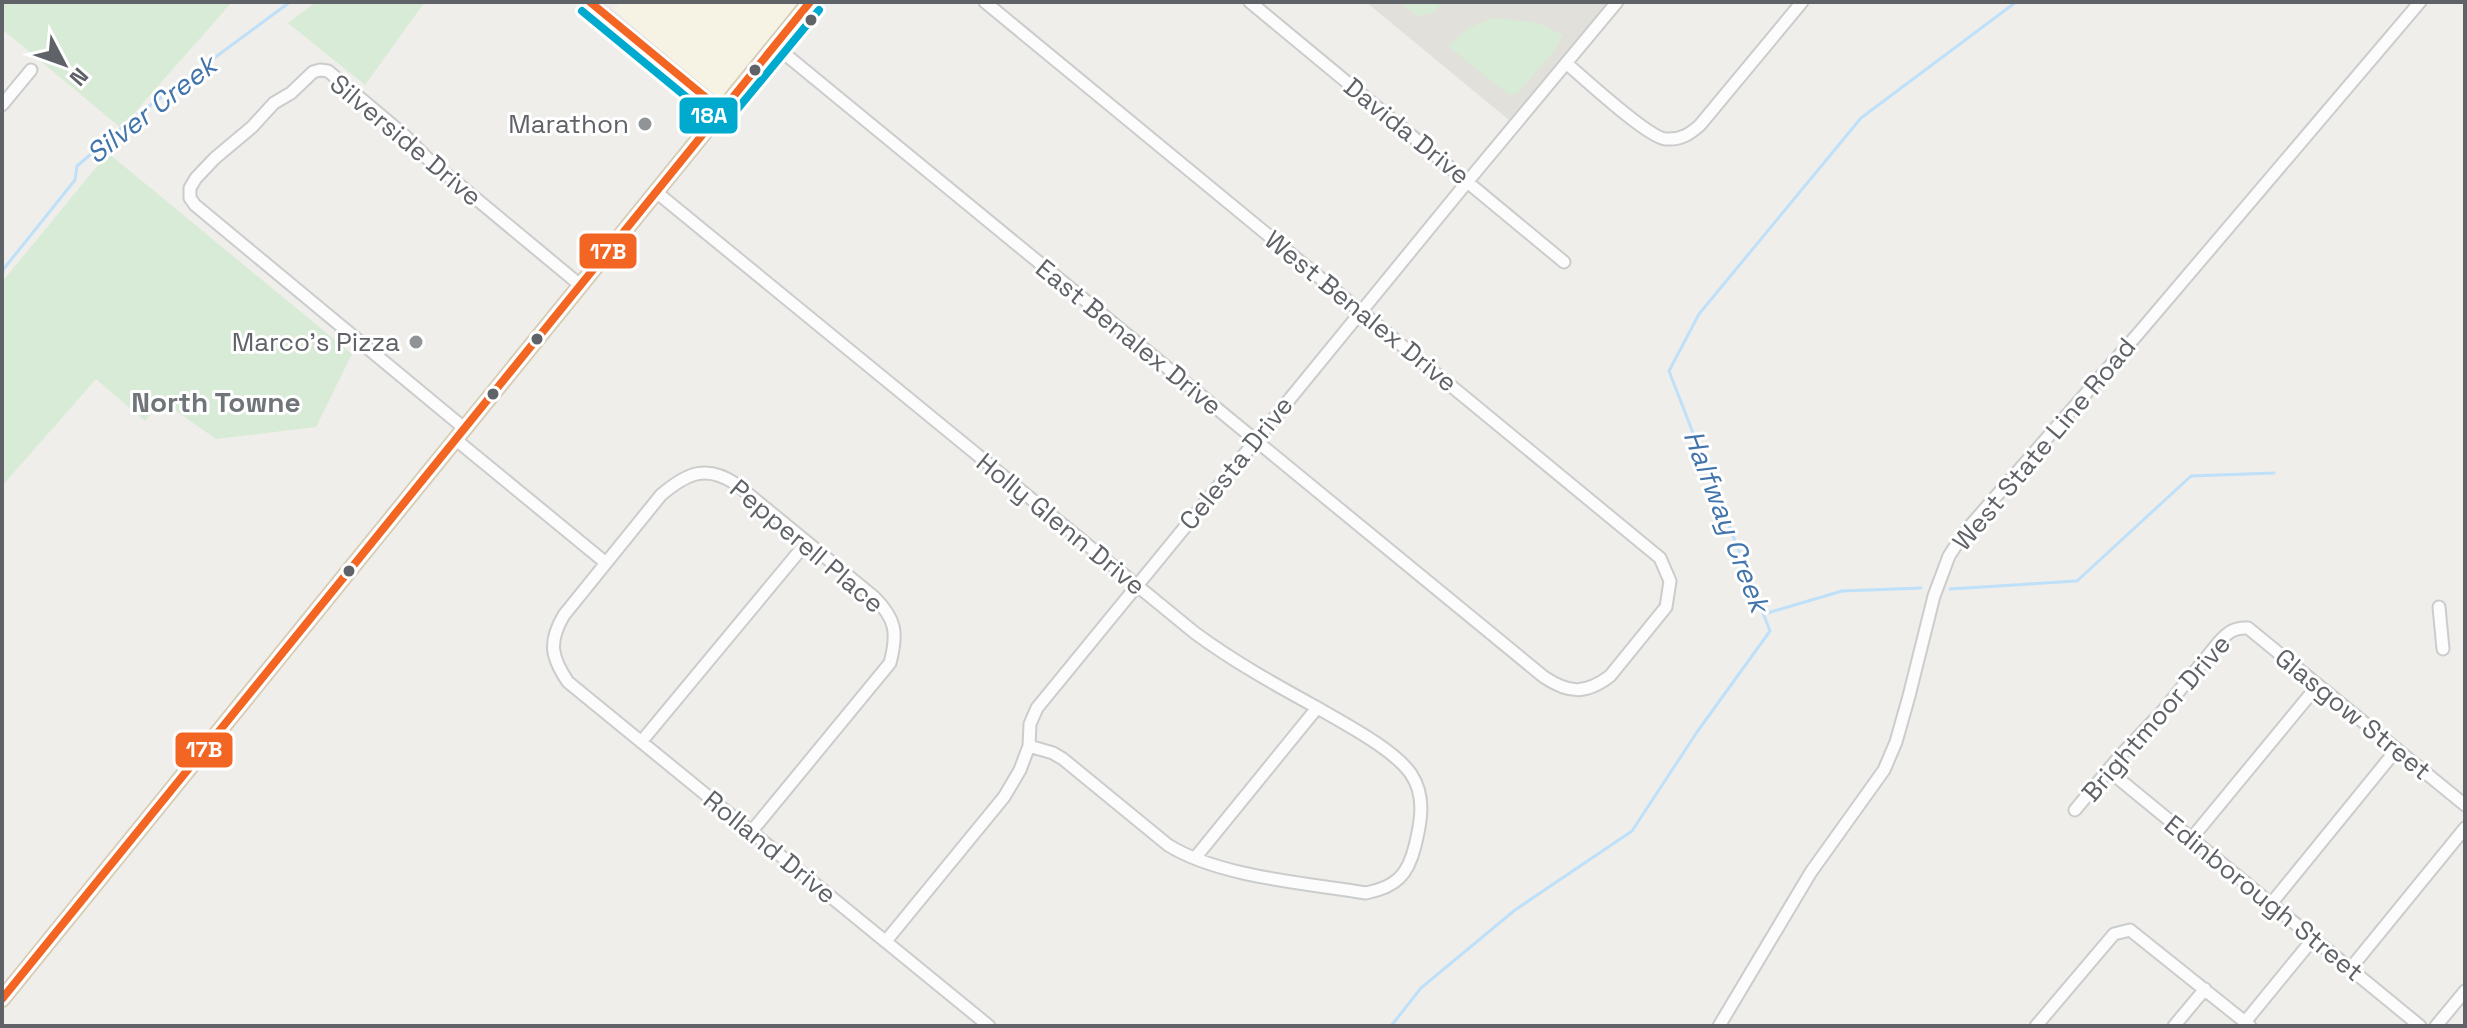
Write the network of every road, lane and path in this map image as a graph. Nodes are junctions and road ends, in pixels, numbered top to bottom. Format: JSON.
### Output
{"nodes":[{"id":1,"x":590,"y":2,"type":"edge"},
{"id":2,"x":810,"y":2,"type":"edge"},
{"id":3,"x":985,"y":2,"type":"edge"},
{"id":4,"x":1250,"y":2,"type":"edge"},
{"id":5,"x":1617,"y":2,"type":"edge"},
{"id":6,"x":1802,"y":2,"type":"edge"},
{"id":7,"x":2420,"y":2,"type":"edge"},
{"id":8,"x":774,"y":45,"type":"junction"},
{"id":9,"x":1566,"y":63,"type":"junction"},
{"id":10,"x":31,"y":70,"type":"dead end"},
{"id":11,"x":2,"y":105,"type":"edge"},
{"id":12,"x":721,"y":110,"type":"junction"},
{"id":13,"x":1468,"y":181,"type":"junction"},
{"id":14,"x":655,"y":191,"type":"junction"},
{"id":15,"x":1564,"y":262,"type":"dead end"},
{"id":16,"x":580,"y":285,"type":"junction"},
{"id":17,"x":1361,"y":311,"type":"junction"},
{"id":18,"x":460,"y":434,"type":"junction"},
{"id":19,"x":1255,"y":440,"type":"junction"},
{"id":20,"x":807,"y":542,"type":"junction"},
{"id":21,"x":606,"y":563,"type":"junction"},
{"id":22,"x":1136,"y":585,"type":"junction"},
{"id":23,"x":2439,"y":607,"type":"dead end"},
{"id":24,"x":2238,"y":627,"type":"joint"},
{"id":25,"x":1636,"y":645,"type":"joint"},
{"id":26,"x":2443,"y":649,"type":"dead end"},
{"id":27,"x":2318,"y":685,"type":"junction"},
{"id":28,"x":1317,"y":708,"type":"junction"},
{"id":29,"x":641,"y":742,"type":"junction"},
{"id":30,"x":1029,"y":746,"type":"junction"},
{"id":31,"x":2397,"y":749,"type":"junction"},
{"id":32,"x":2108,"y":770,"type":"junction"},
{"id":33,"x":2465,"y":805,"type":"edge"},
{"id":34,"x":2075,"y":810,"type":"dead end"},
{"id":35,"x":2465,"y":828,"type":"edge"},
{"id":36,"x":751,"y":832,"type":"junction"},
{"id":37,"x":2191,"y":839,"type":"junction"},
{"id":38,"x":1195,"y":858,"type":"junction"},
{"id":39,"x":2270,"y":905,"type":"junction"},
{"id":40,"x":2313,"y":939,"type":"junction"},
{"id":41,"x":886,"y":941,"type":"junction"},
{"id":42,"x":2350,"y":969,"type":"junction"},
{"id":43,"x":2205,"y":989,"type":"junction"},
{"id":44,"x":2465,"y":991,"type":"edge"},
{"id":45,"x":2,"y":999,"type":"edge"},
{"id":46,"x":2247,"y":1024,"type":"edge"},
{"id":47,"x":989,"y":1026,"type":"edge"},
{"id":48,"x":1719,"y":1026,"type":"edge"},
{"id":49,"x":2036,"y":1026,"type":"edge"},
{"id":50,"x":2174,"y":1026,"type":"edge"},
{"id":51,"x":2420,"y":1026,"type":"edge"},
{"id":52,"x":2436,"y":1026,"type":"edge"}],
"edges":[{"from":1,"to":12,"type":"street"},
{"from":2,"to":8,"type":"main road"},
{"from":3,"to":17,"type":"street","name":"West Benalex Drive"},
{"from":4,"to":13,"type":"street","name":"Davida Drive"},
{"from":5,"to":9,"type":"street","name":"Celesta Drive"},
{"from":6,"to":9,"type":"street"},
{"from":7,"to":48,"type":"street","name":"West State Line Road"},
{"from":8,"to":12,"type":"main road"},
{"from":8,"to":19,"type":"street","name":"East Benalex Drive"},
{"from":9,"to":13,"type":"street","name":"Celesta Drive"},
{"from":10,"to":11,"type":"street"},
{"from":12,"to":14,"type":"main road"},
{"from":13,"to":15,"type":"street","name":"Davida Drive"},
{"from":13,"to":17,"type":"street","name":"Celesta Drive"},
{"from":14,"to":16,"type":"main road"},
{"from":14,"to":22,"type":"street","name":"Holly Glenn Drive"},
{"from":16,"to":18,"type":"main road"},
{"from":16,"to":18,"type":"street","name":"Silverside Drive"},
{"from":17,"to":19,"type":"street","name":"Celesta Drive"},
{"from":17,"to":25,"type":"street","name":"West Benalex Drive"},
{"from":18,"to":21,"type":"street"},
{"from":18,"to":45,"type":"main road"},
{"from":19,"to":22,"type":"street","name":"Celesta Drive"},
{"from":19,"to":25,"type":"street","name":"East Benalex Drive"},
{"from":20,"to":21,"type":"street","name":"Pepperell Place"},
{"from":20,"to":29,"type":"street"},
{"from":20,"to":36,"type":"street","name":"Pepperell Place"},
{"from":21,"to":29,"type":"street","name":"Rolland Drive"},
{"from":22,"to":28,"type":"street","name":"Holly Glenn Drive"},
{"from":22,"to":30,"type":"street","name":"Celesta Drive"},
{"from":23,"to":26,"type":"street"},
{"from":24,"to":27,"type":"street","name":"Glasgow Street"},
{"from":24,"to":32,"type":"street","name":"Brightmoor Drive"},
{"from":27,"to":31,"type":"street","name":"Glasgow Street"},
{"from":27,"to":37,"type":"street"},
{"from":28,"to":38,"type":"street"},
{"from":28,"to":38,"type":"street","name":"Holly Glenn Drive"},
{"from":29,"to":36,"type":"street","name":"Rolland Drive"},
{"from":30,"to":38,"type":"street"},
{"from":30,"to":41,"type":"street","name":"Celesta Drive"},
{"from":31,"to":33,"type":"street","name":"Glasgow Street"},
{"from":31,"to":39,"type":"street"},
{"from":32,"to":34,"type":"street","name":"Brightmoor Drive"},
{"from":32,"to":37,"type":"street","name":"Edinborough Street"},
{"from":35,"to":42,"type":"street"},
{"from":36,"to":41,"type":"street","name":"Rolland Drive"},
{"from":37,"to":39,"type":"street","name":"Edinborough Street"},
{"from":39,"to":40,"type":"street","name":"Edinborough Street"},
{"from":40,"to":42,"type":"street","name":"Edinborough Street"},
{"from":40,"to":46,"type":"street"},
{"from":41,"to":47,"type":"street","name":"Rolland Drive"},
{"from":42,"to":51,"type":"street","name":"Edinborough Street"},
{"from":43,"to":46,"type":"street"},
{"from":43,"to":49,"type":"street"},
{"from":43,"to":50,"type":"street"},
{"from":44,"to":52,"type":"street"}]}
